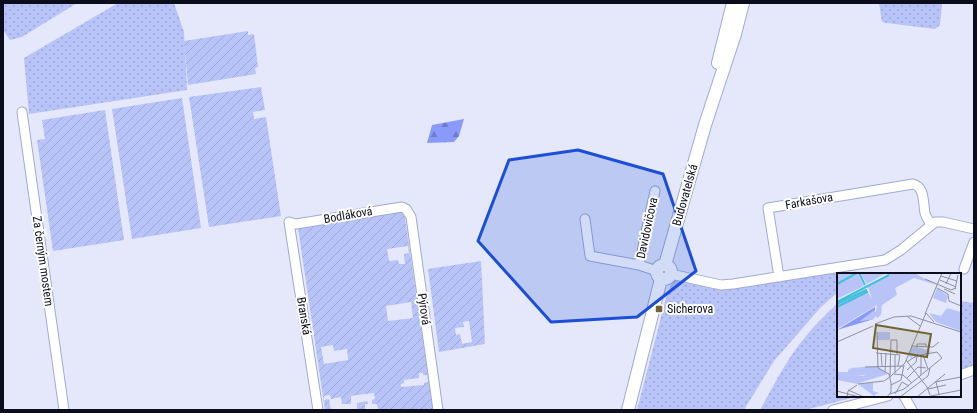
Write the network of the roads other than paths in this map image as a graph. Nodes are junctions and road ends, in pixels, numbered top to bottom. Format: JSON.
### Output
{"nodes":[{"id":1,"x":734,"y":3,"type":"edge"},
{"id":2,"x":743,"y":3,"type":"edge"},
{"id":3,"x":22,"y":112,"type":"dead end"},
{"id":4,"x":705,"y":125,"type":"junction"},
{"id":5,"x":655,"y":191,"type":"dead end"},
{"id":6,"x":406,"y":209,"type":"joint"},
{"id":7,"x":585,"y":219,"type":"dead end"},
{"id":8,"x":289,"y":222,"type":"joint"},
{"id":9,"x":931,"y":225,"type":"junction"},
{"id":10,"x":974,"y":229,"type":"edge"},
{"id":11,"x":974,"y":242,"type":"edge"},
{"id":12,"x":639,"y":265,"type":"junction"},
{"id":13,"x":964,"y":269,"type":"dead end"},
{"id":14,"x":663,"y":272,"type":"junction"},
{"id":15,"x":779,"y":277,"type":"junction"},
{"id":16,"x":974,"y":370,"type":"edge"},
{"id":17,"x":961,"y":375,"type":"edge"},
{"id":18,"x":886,"y":397,"type":"edge"},
{"id":19,"x":905,"y":397,"type":"edge"},
{"id":20,"x":869,"y":406,"type":"edge"},
{"id":21,"x":64,"y":410,"type":"edge"},
{"id":22,"x":318,"y":410,"type":"edge"},
{"id":23,"x":438,"y":410,"type":"edge"},
{"id":24,"x":628,"y":410,"type":"edge"},
{"id":25,"x":833,"y":410,"type":"edge"},
{"id":26,"x":912,"y":410,"type":"edge"}],
"edges":[{"from":1,"to":4,"type":"street","name":"Budovatelská"},
{"from":2,"to":4,"type":"street","name":"Budovatelská"},
{"from":3,"to":21,"type":"street","name":"Za černým mostem"},
{"from":4,"to":14,"type":"street","name":"Budovatelská"},
{"from":5,"to":12,"type":"street","name":"Davidovičova"},
{"from":6,"to":8,"type":"street","name":"Bodláková"},
{"from":6,"to":23,"type":"street","name":"Pýrová"},
{"from":7,"to":12,"type":"street","name":"Davidovičova"},
{"from":8,"to":22,"type":"street","name":"Branská"},
{"from":9,"to":10,"type":"street"},
{"from":9,"to":15,"type":"street"},
{"from":9,"to":15,"type":"street","name":"Farkašova"},
{"from":11,"to":13,"type":"street"},
{"from":12,"to":14,"type":"street","name":"Davidovičova"},
{"from":14,"to":15,"type":"street"},
{"from":14,"to":24,"type":"street","name":"Budovatelská"},
{"from":16,"to":17,"type":"street"},
{"from":18,"to":20,"type":"street"},
{"from":19,"to":26,"type":"street"},
{"from":20,"to":25,"type":"street"}]}
